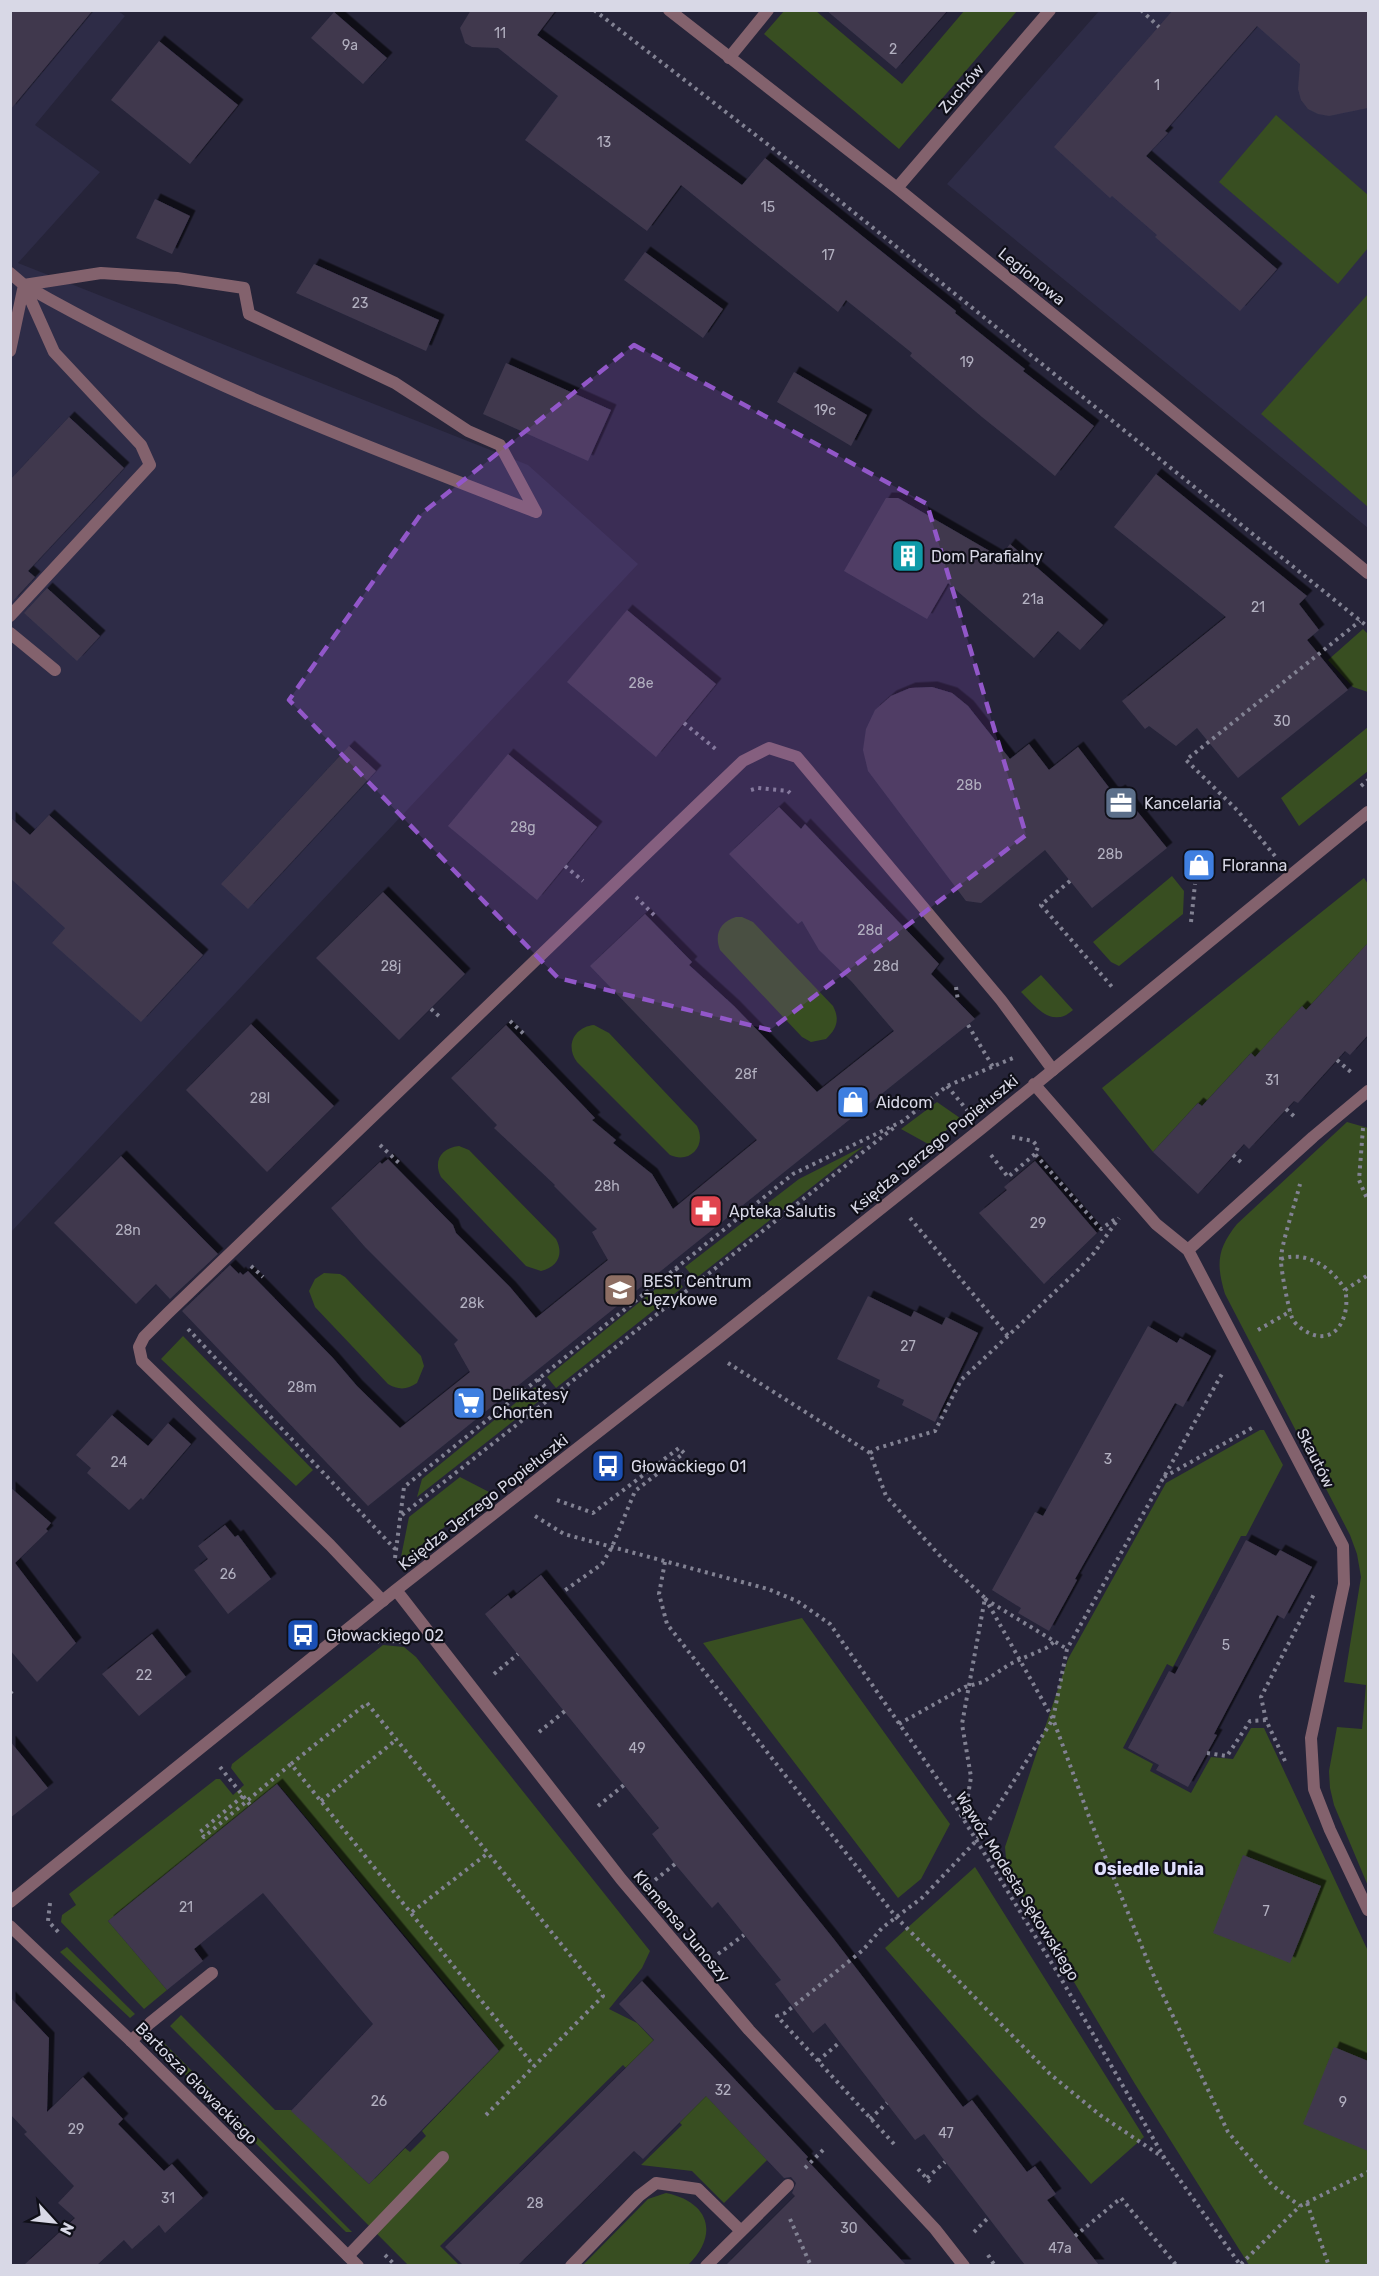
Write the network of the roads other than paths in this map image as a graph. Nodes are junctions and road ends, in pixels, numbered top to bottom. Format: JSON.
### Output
{"nodes":[{"id":1,"x":669,"y":10,"type":"edge"},
{"id":2,"x":768,"y":10,"type":"edge"},
{"id":3,"x":1050,"y":10,"type":"edge"},
{"id":4,"x":729,"y":58,"type":"junction"},
{"id":5,"x":897,"y":188,"type":"junction"},
{"id":6,"x":10,"y":273,"type":"edge"},
{"id":7,"x":24,"y":285,"type":"junction"},
{"id":8,"x":10,"y":351,"type":"edge"},
{"id":9,"x":1368,"y":573,"type":"edge"},
{"id":10,"x":10,"y":616,"type":"edge"},
{"id":11,"x":10,"y":633,"type":"edge"},
{"id":12,"x":55,"y":670,"type":"dead end"},
{"id":13,"x":1368,"y":812,"type":"edge"},
{"id":14,"x":1053,"y":1070,"type":"junction"},
{"id":15,"x":1034,"y":1084,"type":"junction"},
{"id":16,"x":1368,"y":1091,"type":"edge"},
{"id":17,"x":1188,"y":1250,"type":"junction"},
{"id":18,"x":396,"y":1590,"type":"junction"},
{"id":19,"x":383,"y":1601,"type":"junction"},
{"id":20,"x":10,"y":1902,"type":"edge"},
{"id":21,"x":1368,"y":1910,"type":"edge"},
{"id":22,"x":10,"y":1926,"type":"edge"},
{"id":23,"x":212,"y":1973,"type":"dead end"},
{"id":24,"x":131,"y":2041,"type":"junction"},
{"id":25,"x":443,"y":2157,"type":"dead end"},
{"id":26,"x":783,"y":2189,"type":"road end"},
{"id":27,"x":741,"y":2231,"type":"junction"},
{"id":28,"x":348,"y":2256,"type":"junction"},
{"id":29,"x":358,"y":2265,"type":"edge"},
{"id":30,"x":571,"y":2265,"type":"edge"},
{"id":31,"x":706,"y":2265,"type":"edge"},
{"id":32,"x":964,"y":2265,"type":"edge"}],
"edges":[{"from":1,"to":4,"type":"street","name":"Legionowa"},
{"from":2,"to":4,"type":"street"},
{"from":3,"to":5,"type":"street","name":"Zuchów"},
{"from":4,"to":5,"type":"street","name":"Legionowa"},
{"from":5,"to":9,"type":"street","name":"Legionowa"},
{"from":6,"to":7,"type":"street"},
{"from":7,"to":7,"type":"street"},
{"from":7,"to":8,"type":"street"},
{"from":7,"to":10,"type":"street"},
{"from":11,"to":12,"type":"street"},
{"from":13,"to":14,"type":"street","name":"Księdza Jerzego Popiełuszki"},
{"from":14,"to":15,"type":"street","name":"Księdza Jerzego Popiełuszki"},
{"from":14,"to":19,"type":"street"},
{"from":15,"to":17,"type":"street","name":"Skautów"},
{"from":15,"to":18,"type":"street","name":"Księdza Jerzego Popiełuszki"},
{"from":16,"to":17,"type":"street"},
{"from":17,"to":21,"type":"street","name":"Skautów"},
{"from":18,"to":19,"type":"street","name":"Księdza Jerzego Popiełuszki"},
{"from":18,"to":32,"type":"street","name":"Klemensa Junoszy"},
{"from":19,"to":20,"type":"street","name":"Księdza Jerzego Popiełuszki"},
{"from":22,"to":24,"type":"street","name":"Bartosza Głowackiego"},
{"from":23,"to":24,"type":"street"},
{"from":24,"to":28,"type":"street","name":"Bartosza Głowackiego"},
{"from":25,"to":28,"type":"street"},
{"from":26,"to":27,"type":"street"},
{"from":27,"to":30,"type":"street"},
{"from":27,"to":31,"type":"street"},
{"from":28,"to":29,"type":"street","name":"Bartosza Głowackiego"}]}
